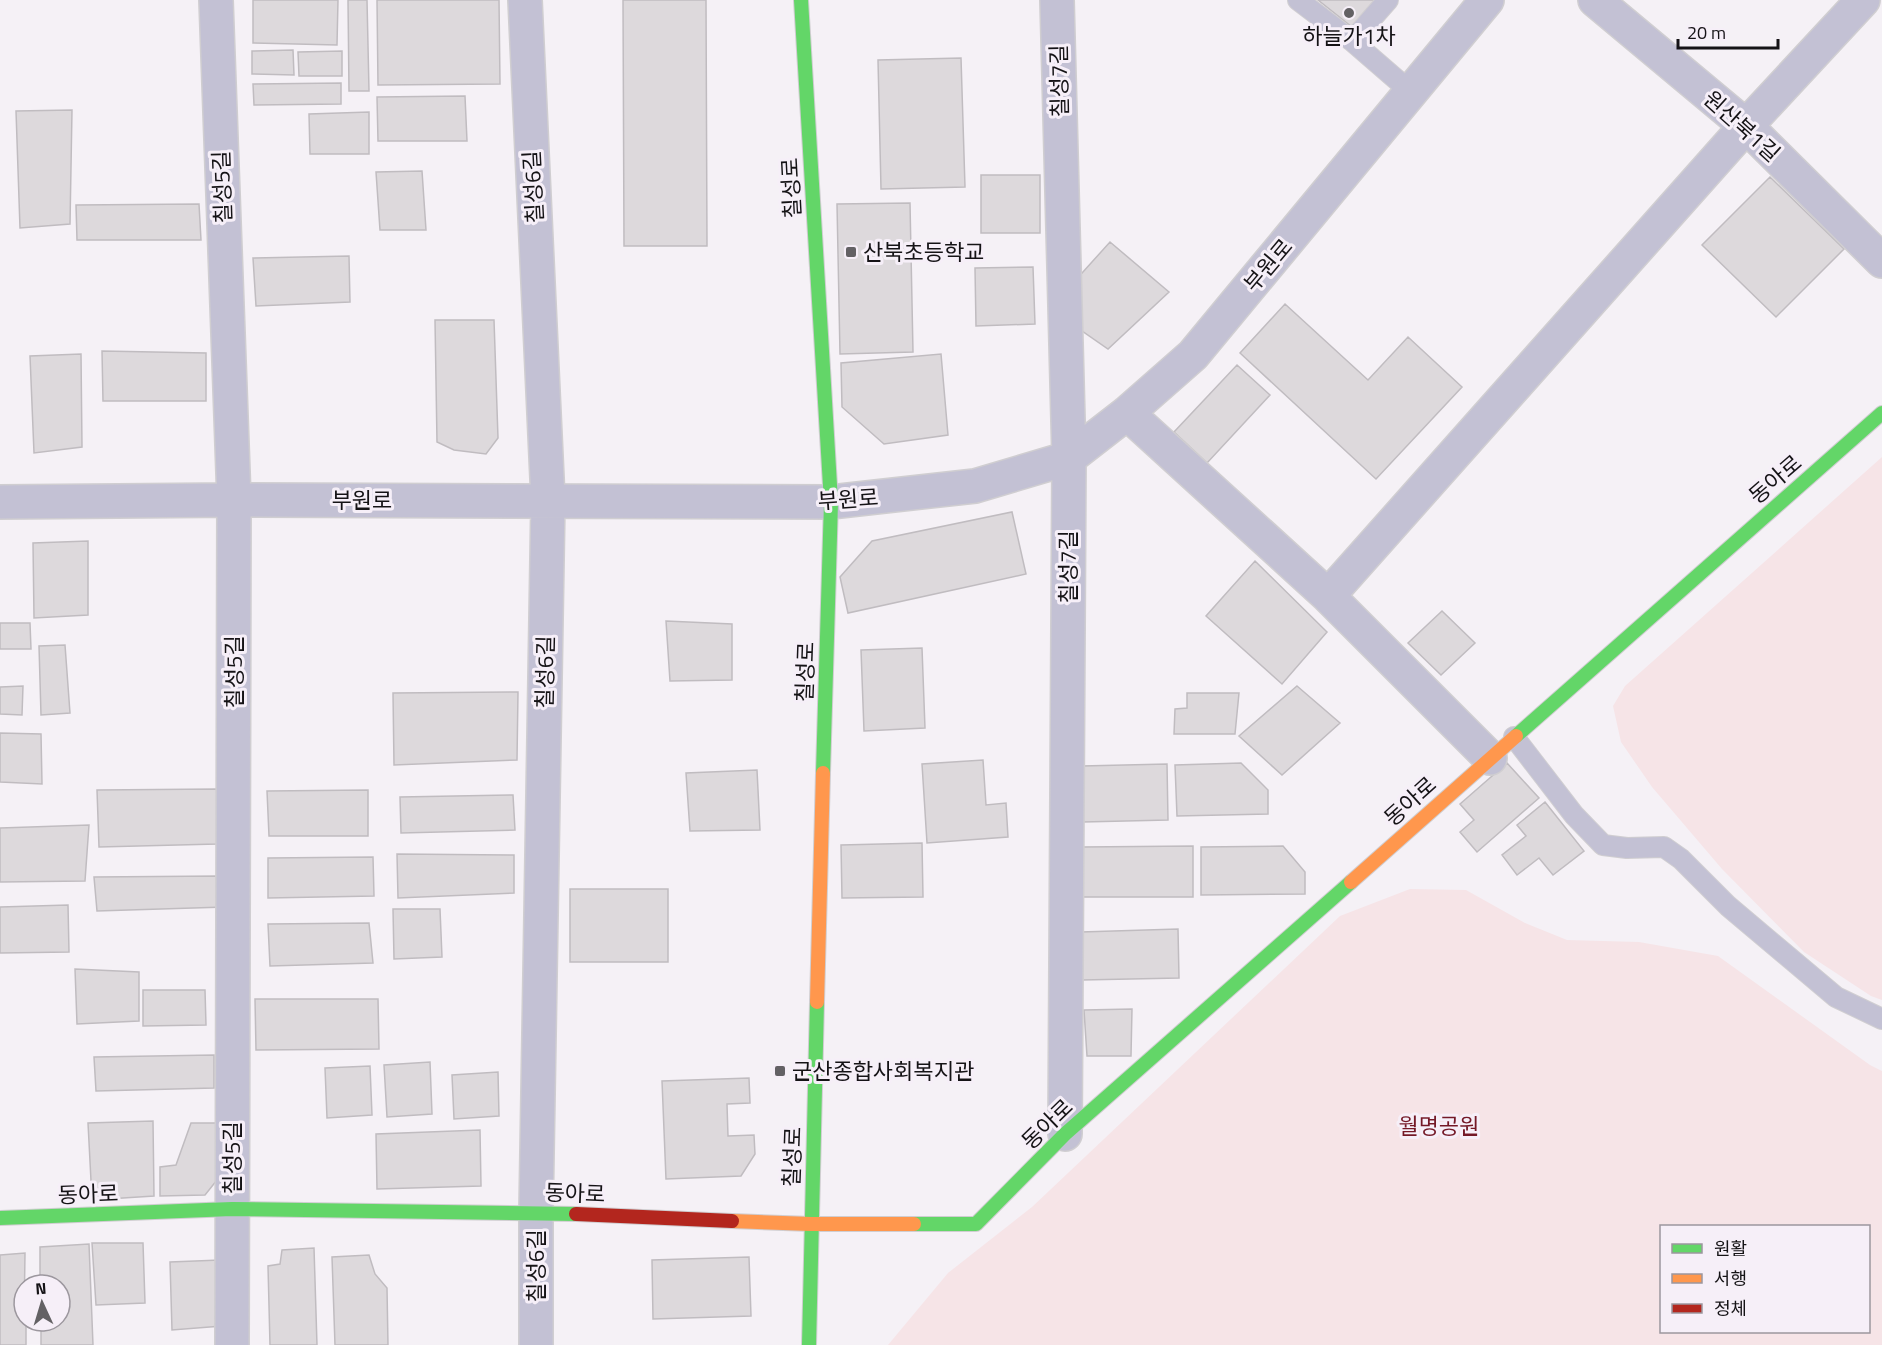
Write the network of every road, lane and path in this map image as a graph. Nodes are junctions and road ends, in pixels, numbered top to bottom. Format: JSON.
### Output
{"nodes":[{"id":1,"x":216,"y":0,"type":"edge"},
{"id":2,"x":525,"y":0,"type":"edge"},
{"id":3,"x":801,"y":0,"type":"edge"},
{"id":4,"x":1057,"y":0,"type":"edge"},
{"id":5,"x":1298,"y":0,"type":"edge"},
{"id":6,"x":1388,"y":0,"type":"edge"},
{"id":7,"x":1487,"y":0,"type":"edge"},
{"id":8,"x":1595,"y":0,"type":"edge"},
{"id":9,"x":1863,"y":0,"type":"edge"},
{"id":10,"x":1352,"y":41,"type":"junction"},
{"id":11,"x":1412,"y":93,"type":"junction"},
{"id":12,"x":1746,"y":126,"type":"junction"},
{"id":13,"x":1882,"y":261,"type":"edge"},
{"id":14,"x":1127,"y":413,"type":"junction"},
{"id":15,"x":1882,"y":413,"type":"edge"},
{"id":16,"x":1069,"y":458,"type":"junction"},
{"id":17,"x":234,"y":500,"type":"junction"},
{"id":18,"x":548,"y":500,"type":"junction"},
{"id":19,"x":0,"y":502,"type":"edge"},
{"id":20,"x":831,"y":502,"type":"junction"},
{"id":21,"x":1328,"y":596,"type":"junction"},
{"id":22,"x":1502,"y":747,"type":"junction"},
{"id":23,"x":1882,"y":1019,"type":"edge"},
{"id":24,"x":1065,"y":1134,"type":"junction"},
{"id":25,"x":232,"y":1209,"type":"junction"},
{"id":26,"x":536,"y":1212,"type":"junction"},
{"id":27,"x":0,"y":1218,"type":"edge"},
{"id":28,"x":811,"y":1224,"type":"junction"},
{"id":29,"x":232,"y":1345,"type":"edge"},
{"id":30,"x":536,"y":1345,"type":"edge"},
{"id":31,"x":809,"y":1345,"type":"edge"}],
"edges":[{"from":1,"to":17,"type":"street","name":"칠성5길"},
{"from":2,"to":18,"type":"street","name":"칠성6길"},
{"from":3,"to":20,"type":"street","name":"칠성로"},
{"from":4,"to":16,"type":"street","name":"칠성7길"},
{"from":5,"to":10,"type":"lane"},
{"from":6,"to":10,"type":"lane"},
{"from":7,"to":11,"type":"street","name":"부원로"},
{"from":8,"to":12,"type":"street","name":"원산북1길"},
{"from":9,"to":12,"type":"street"},
{"from":10,"to":11,"type":"lane"},
{"from":11,"to":14,"type":"street","name":"부원로"},
{"from":12,"to":13,"type":"street","name":"원산북1길"},
{"from":12,"to":21,"type":"street"},
{"from":14,"to":16,"type":"street","name":"부원로"},
{"from":14,"to":21,"type":"street"},
{"from":15,"to":22,"type":"street","name":"동아로"},
{"from":16,"to":20,"type":"street","name":"부원로"},
{"from":16,"to":24,"type":"street","name":"칠성7길"},
{"from":17,"to":18,"type":"street","name":"부원로"},
{"from":17,"to":19,"type":"street","name":"부원로"},
{"from":17,"to":25,"type":"street","name":"칠성5길"},
{"from":18,"to":20,"type":"street","name":"부원로"},
{"from":18,"to":26,"type":"street","name":"칠성6길"},
{"from":20,"to":28,"type":"street","name":"칠성로"},
{"from":21,"to":22,"type":"street"},
{"from":22,"to":23,"type":"lane"},
{"from":22,"to":24,"type":"street","name":"동아로"},
{"from":24,"to":28,"type":"street","name":"동아로"},
{"from":25,"to":26,"type":"street","name":"동아로"},
{"from":25,"to":27,"type":"street","name":"동아로"},
{"from":25,"to":29,"type":"street","name":"칠성5길"},
{"from":26,"to":28,"type":"street","name":"동아로"},
{"from":26,"to":30,"type":"street","name":"칠성6길"},
{"from":28,"to":31,"type":"street","name":"칠성로"}]}
